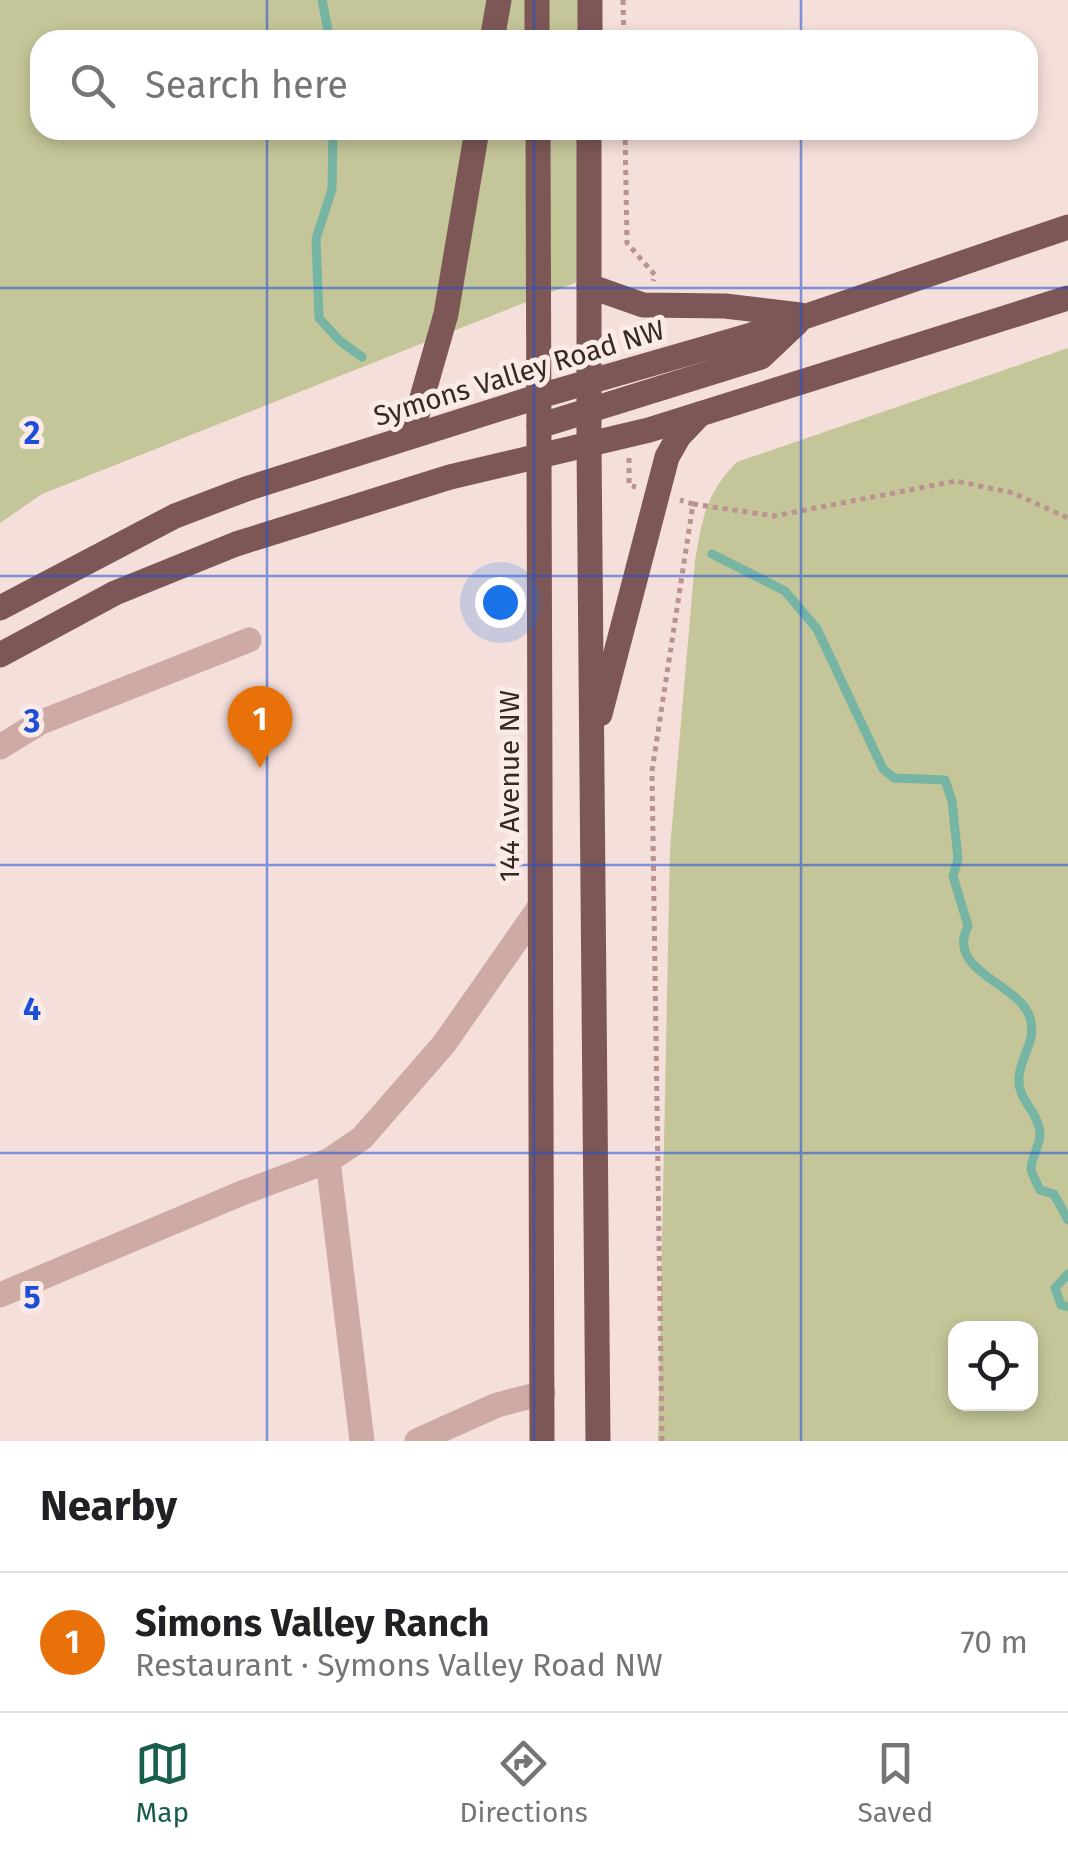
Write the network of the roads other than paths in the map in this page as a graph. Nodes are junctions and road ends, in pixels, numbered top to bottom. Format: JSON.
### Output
{"nodes":[{"id":1,"x":498,"y":0,"type":"edge"},
{"id":2,"x":536,"y":0,"type":"edge"},
{"id":3,"x":590,"y":0,"type":"edge"},
{"id":4,"x":494,"y":30,"type":"edge"},
{"id":5,"x":537,"y":30,"type":"edge"},
{"id":6,"x":590,"y":30,"type":"edge"},
{"id":7,"x":475,"y":140,"type":"edge"},
{"id":8,"x":538,"y":140,"type":"edge"},
{"id":9,"x":589,"y":140,"type":"edge"},
{"id":10,"x":1068,"y":226,"type":"edge"},
{"id":11,"x":589,"y":286,"type":"junction"},
{"id":12,"x":1068,"y":298,"type":"edge"},
{"id":13,"x":805,"y":316,"type":"junction"},
{"id":14,"x":589,"y":382,"type":"junction"},
{"id":15,"x":540,"y":396,"type":"junction"},
{"id":16,"x":589,"y":412,"type":"junction"},
{"id":17,"x":700,"y":414,"type":"junction"},
{"id":18,"x":539,"y":426,"type":"junction"},
{"id":19,"x":411,"y":436,"type":"junction"},
{"id":20,"x":589,"y":446,"type":"junction"},
{"id":21,"x":539,"y":455,"type":"junction"},
{"id":22,"x":0,"y":608,"type":"edge"},
{"id":23,"x":249,"y":640,"type":"dead end"},
{"id":24,"x":0,"y":655,"type":"edge"},
{"id":25,"x":592,"y":743,"type":"junction"},
{"id":26,"x":0,"y":746,"type":"edge"},
{"id":27,"x":539,"y":908,"type":"junction"},
{"id":28,"x":328,"y":1160,"type":"junction"},
{"id":29,"x":0,"y":1296,"type":"edge"},
{"id":30,"x":543,"y":1393,"type":"junction"},
{"id":31,"x":362,"y":1441,"type":"edge"},
{"id":32,"x":416,"y":1441,"type":"edge"},
{"id":33,"x":542,"y":1441,"type":"edge"},
{"id":34,"x":598,"y":1441,"type":"edge"}],
"edges":[{"from":1,"to":4,"type":"main road"},
{"from":2,"to":5,"type":"main road"},
{"from":3,"to":6,"type":"main road"},
{"from":7,"to":19,"type":"main road"},
{"from":8,"to":15,"type":"main road","name":"144 Avenue NW"},
{"from":9,"to":11,"type":"main road"},
{"from":10,"to":13,"type":"main road","name":"Symons Valley Road NW"},
{"from":11,"to":13,"type":"main road"},
{"from":11,"to":14,"type":"main road"},
{"from":12,"to":17,"type":"main road"},
{"from":13,"to":14,"type":"main road","name":"Symons Valley Road NW"},
{"from":13,"to":16,"type":"main road"},
{"from":14,"to":15,"type":"main road","name":"Symons Valley Road NW"},
{"from":14,"to":16,"type":"main road"},
{"from":15,"to":18,"type":"main road","name":"144 Avenue NW"},
{"from":15,"to":19,"type":"main road","name":"Symons Valley Road NW"},
{"from":16,"to":18,"type":"main road"},
{"from":16,"to":20,"type":"main road"},
{"from":17,"to":20,"type":"main road"},
{"from":17,"to":25,"type":"main road"},
{"from":18,"to":21,"type":"main road","name":"144 Avenue NW"},
{"from":19,"to":22,"type":"main road","name":"Symons Valley Road NW"},
{"from":20,"to":21,"type":"main road"},
{"from":20,"to":25,"type":"main road"},
{"from":21,"to":24,"type":"main road"},
{"from":21,"to":27,"type":"main road","name":"144 Avenue NW"},
{"from":23,"to":26,"type":"lane"},
{"from":25,"to":34,"type":"main road"},
{"from":27,"to":28,"type":"lane"},
{"from":27,"to":30,"type":"main road","name":"144 Avenue NW"},
{"from":28,"to":29,"type":"lane"},
{"from":28,"to":31,"type":"lane"},
{"from":30,"to":32,"type":"lane"},
{"from":30,"to":33,"type":"main road","name":"144 Avenue NW"}]}
